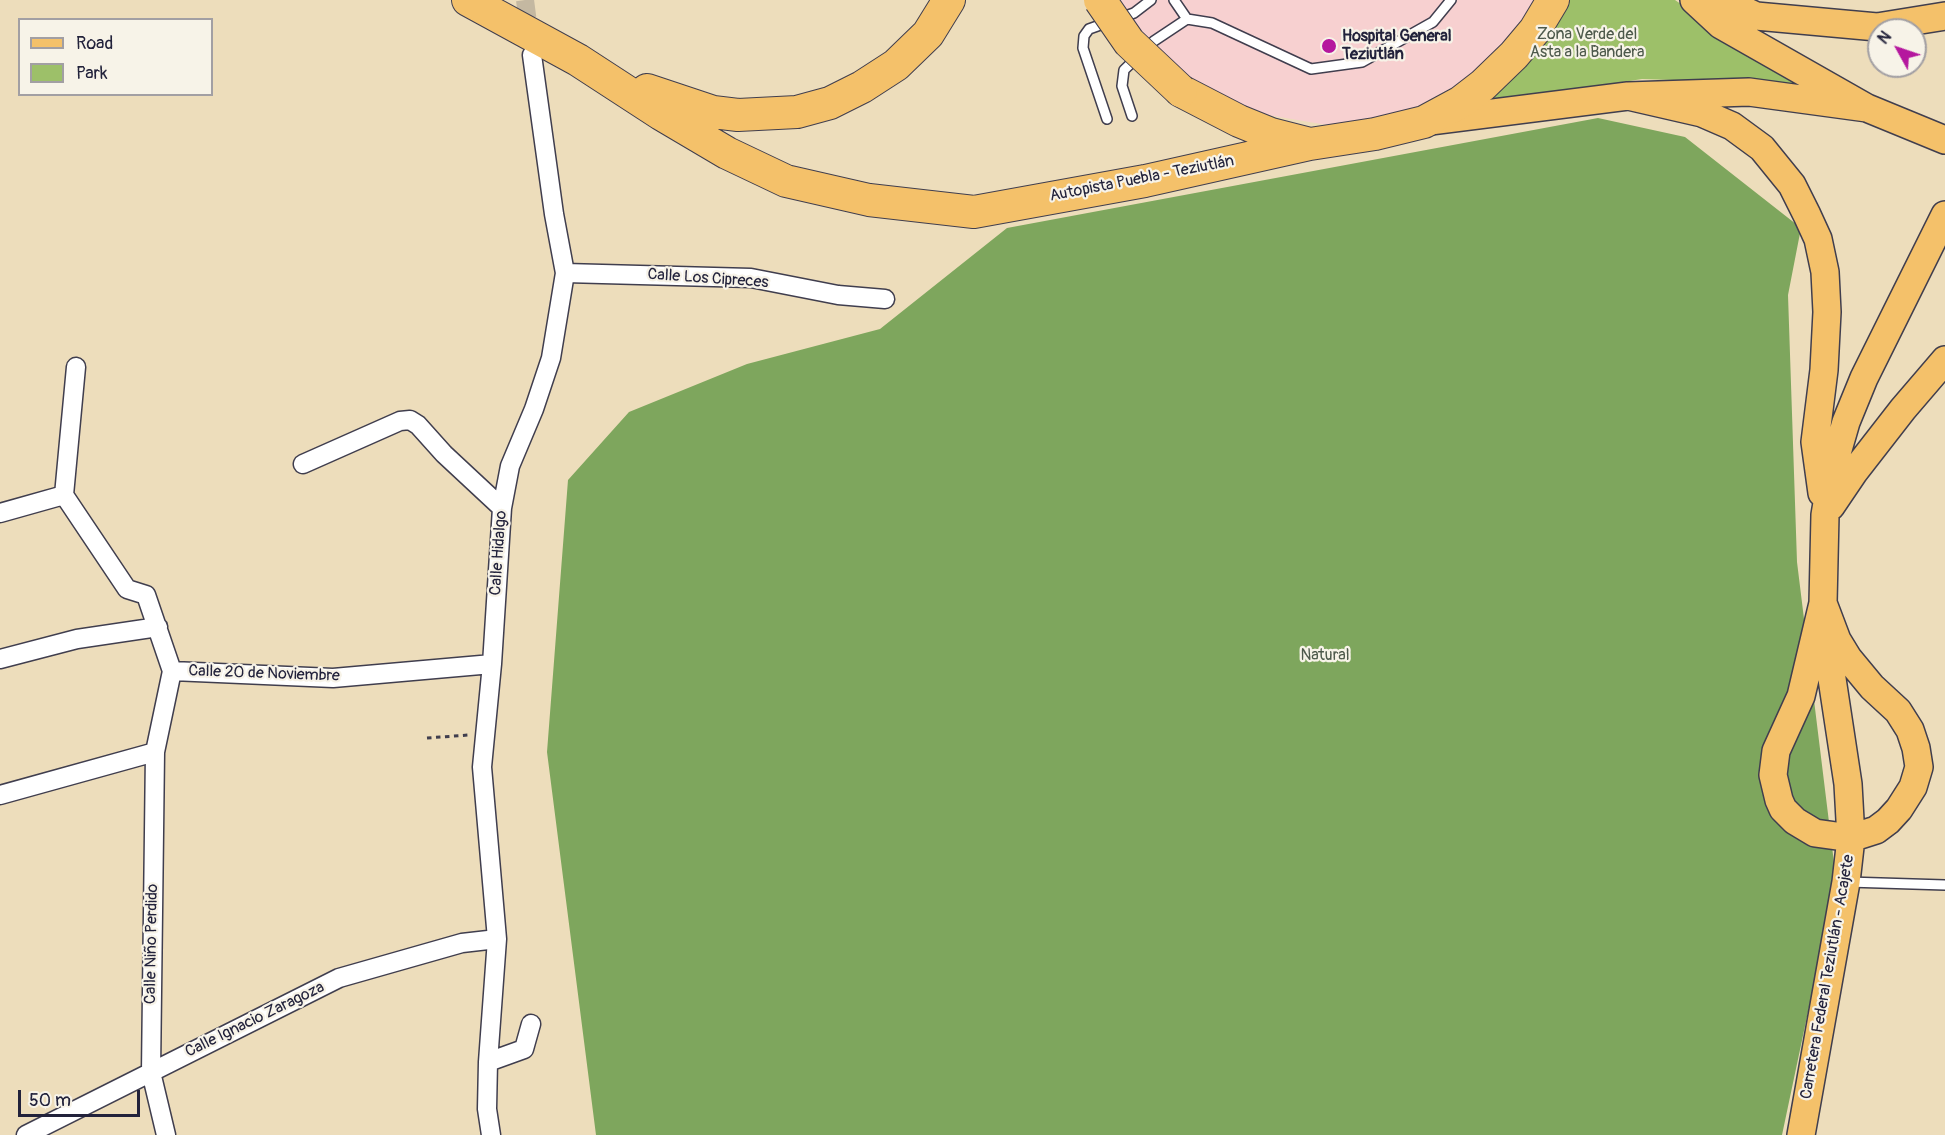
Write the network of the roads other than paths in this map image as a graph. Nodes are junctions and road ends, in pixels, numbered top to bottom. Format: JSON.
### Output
{"nodes":[{"id":1,"x":468,"y":0,"type":"edge"},
{"id":2,"x":949,"y":0,"type":"edge"},
{"id":3,"x":1100,"y":0,"type":"edge"},
{"id":4,"x":1151,"y":0,"type":"edge"},
{"id":5,"x":1174,"y":0,"type":"edge"},
{"id":6,"x":1451,"y":0,"type":"edge"},
{"id":7,"x":1553,"y":0,"type":"edge"},
{"id":8,"x":1694,"y":0,"type":"edge"},
{"id":9,"x":1722,"y":0,"type":"edge"},
{"id":10,"x":1945,"y":16,"type":"edge"},
{"id":11,"x":1187,"y":20,"type":"junction"},
{"id":12,"x":532,"y":54,"type":"tunnel mouth"},
{"id":13,"x":578,"y":60,"type":"junction"},
{"id":14,"x":1628,"y":96,"type":"junction"},
{"id":15,"x":1867,"y":108,"type":"junction"},
{"id":16,"x":1132,"y":116,"type":"dead end"},
{"id":17,"x":1107,"y":119,"type":"dead end"},
{"id":18,"x":1424,"y":122,"type":"junction"},
{"id":19,"x":1945,"y":140,"type":"edge"},
{"id":20,"x":1310,"y":144,"type":"junction"},
{"id":21,"x":1945,"y":215,"type":"edge"},
{"id":22,"x":565,"y":273,"type":"junction"},
{"id":23,"x":885,"y":299,"type":"dead end"},
{"id":24,"x":1945,"y":360,"type":"edge"},
{"id":25,"x":76,"y":367,"type":"dead end"},
{"id":26,"x":303,"y":464,"type":"dead end"},
{"id":27,"x":64,"y":495,"type":"junction"},
{"id":28,"x":502,"y":508,"type":"junction"},
{"id":29,"x":0,"y":513,"type":"edge"},
{"id":30,"x":1825,"y":515,"type":"junction"},
{"id":31,"x":1823,"y":603,"type":"junction"},
{"id":32,"x":158,"y":627,"type":"junction"},
{"id":33,"x":0,"y":659,"type":"edge"},
{"id":34,"x":492,"y":664,"type":"junction"},
{"id":35,"x":172,"y":671,"type":"junction"},
{"id":36,"x":155,"y":752,"type":"junction"},
{"id":37,"x":0,"y":795,"type":"edge"},
{"id":38,"x":1851,"y":838,"type":"junction"},
{"id":39,"x":1846,"y":882,"type":"junction"},
{"id":40,"x":1945,"y":885,"type":"edge"},
{"id":41,"x":497,"y":939,"type":"junction"},
{"id":42,"x":531,"y":1024,"type":"dead end"},
{"id":43,"x":488,"y":1062,"type":"junction"},
{"id":44,"x":151,"y":1072,"type":"junction"},
{"id":45,"x":26,"y":1135,"type":"edge"},
{"id":46,"x":166,"y":1135,"type":"edge"},
{"id":47,"x":491,"y":1135,"type":"edge"},
{"id":48,"x":1801,"y":1135,"type":"edge"}],
"edges":[{"from":1,"to":13,"type":"highway"},
{"from":2,"to":13,"type":"highway"},
{"from":3,"to":20,"type":"highway","name":"Autopista Puebla - Teziutlán","bridge":true},
{"from":4,"to":17,"type":"lane"},
{"from":5,"to":11,"type":"lane"},
{"from":6,"to":11,"type":"lane"},
{"from":7,"to":18,"type":"highway","name":"Autopista Puebla - Teziutlán"},
{"from":8,"to":15,"type":"main road"},
{"from":9,"to":10,"type":"main road"},
{"from":11,"to":16,"type":"lane"},
{"from":12,"to":22,"type":"street","name":"Calle Hidalgo"},
{"from":13,"to":20,"type":"highway","name":"Autopista Puebla - Teziutlán"},
{"from":14,"to":15,"type":"main road"},
{"from":14,"to":18,"type":"main road"},
{"from":14,"to":30,"type":"main road"},
{"from":15,"to":19,"type":"main road"},
{"from":18,"to":20,"type":"highway","name":"Autopista Puebla - Teziutlán"},
{"from":21,"to":30,"type":"main road","name":"Carretera Federal Teziutlán - Acajete"},
{"from":22,"to":23,"type":"street","name":"Calle Los Cipreces"},
{"from":22,"to":28,"type":"street","name":"Calle Hidalgo"},
{"from":24,"to":30,"type":"main road"},
{"from":25,"to":27,"type":"street"},
{"from":26,"to":28,"type":"street"},
{"from":27,"to":29,"type":"street"},
{"from":27,"to":32,"type":"street"},
{"from":28,"to":34,"type":"street","name":"Calle Hidalgo"},
{"from":30,"to":31,"type":"main road","name":"Carretera Federal Teziutlán - Acajete"},
{"from":31,"to":38,"type":"main road","name":"Carretera Federal Teziutlán - Acajete"},
{"from":31,"to":38,"type":"main road"},
{"from":31,"to":38,"type":"main road"},
{"from":32,"to":33,"type":"street"},
{"from":32,"to":35,"type":"street"},
{"from":34,"to":35,"type":"street","name":"Calle 20 de Noviembre"},
{"from":34,"to":41,"type":"street","name":"Calle Hidalgo"},
{"from":35,"to":36,"type":"street","name":"Calle 20 de Noviembre"},
{"from":36,"to":37,"type":"street"},
{"from":36,"to":44,"type":"street","name":"Calle Niño Perdido"},
{"from":38,"to":39,"type":"main road","name":"Carretera Federal Teziutlán - Acajete"},
{"from":39,"to":40,"type":"lane"},
{"from":39,"to":48,"type":"main road","name":"Carretera Federal Teziutlán - Acajete"},
{"from":41,"to":43,"type":"street","name":"Calle Hidalgo"},
{"from":41,"to":44,"type":"street","name":"Calle Ignacio Zaragoza"},
{"from":42,"to":43,"type":"street"},
{"from":43,"to":47,"type":"street","name":"Calle Hidalgo"},
{"from":44,"to":45,"type":"street","name":"Calle Ignacio Zaragoza"},
{"from":44,"to":46,"type":"street","name":"Calle Niño Perdido"}]}
